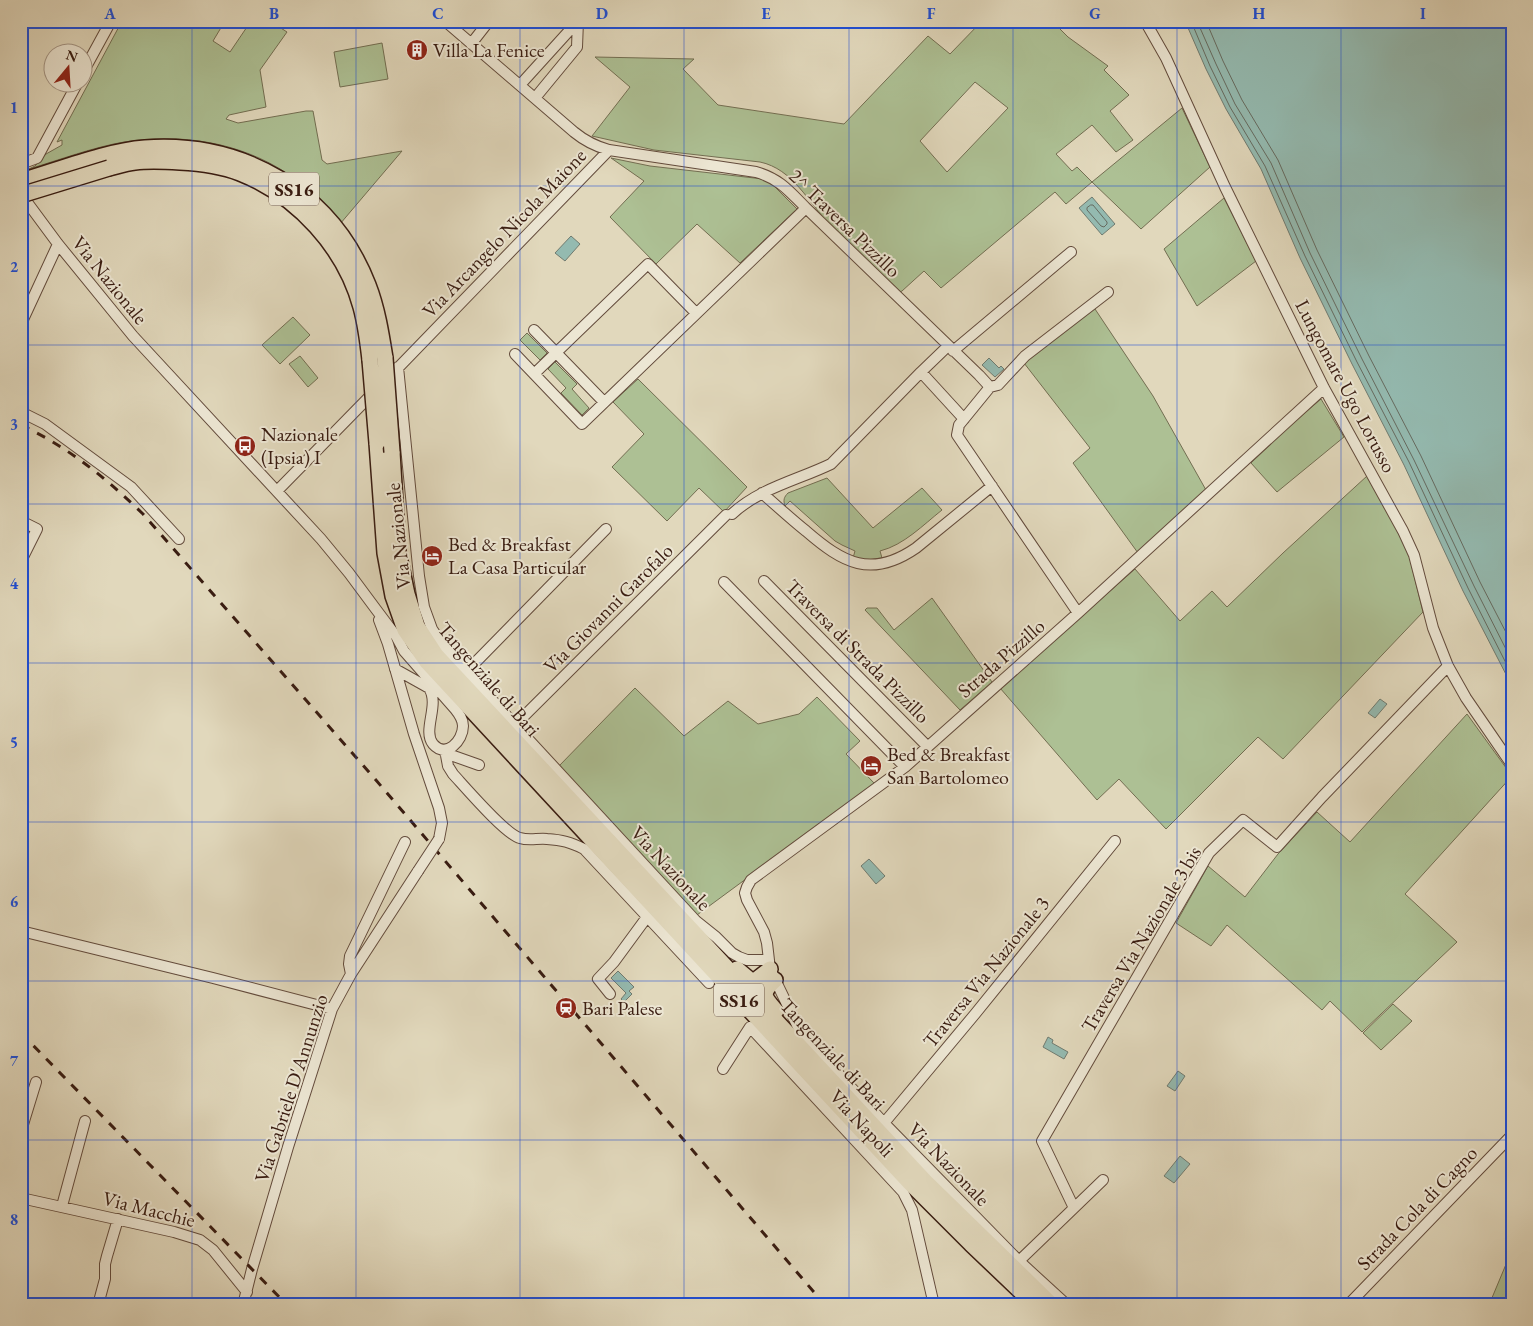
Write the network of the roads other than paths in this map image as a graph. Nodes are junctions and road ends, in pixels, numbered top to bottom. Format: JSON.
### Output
{"nodes":[{"id":1,"x":111,"y":21,"type":"edge"},
{"id":2,"x":445,"y":21,"type":"edge"},
{"id":3,"x":489,"y":21,"type":"edge"},
{"id":4,"x":1145,"y":21,"type":"edge"},
{"id":5,"x":471,"y":44,"type":"junction"},
{"id":6,"x":92,"y":56,"type":"edge"},
{"id":7,"x":520,"y":85,"type":"junction"},
{"id":8,"x":73,"y":92,"type":"edge"},
{"id":9,"x":535,"y":98,"type":"junction"},
{"id":10,"x":609,"y":150,"type":"junction"},
{"id":11,"x":107,"y":162,"type":"junction"},
{"id":12,"x":21,"y":164,"type":"edge"},
{"id":13,"x":21,"y":181,"type":"edge"},
{"id":14,"x":21,"y":194,"type":"edge"},
{"id":15,"x":806,"y":208,"type":"junction"},
{"id":16,"x":58,"y":244,"type":"junction"},
{"id":17,"x":1071,"y":252,"type":"dead end"},
{"id":18,"x":1108,"y":292,"type":"dead end"},
{"id":19,"x":696,"y":313,"type":"junction"},
{"id":20,"x":21,"y":324,"type":"edge"},
{"id":21,"x":534,"y":330,"type":"dead end"},
{"id":22,"x":951,"y":349,"type":"junction"},
{"id":23,"x":556,"y":353,"type":"junction"},
{"id":24,"x":515,"y":354,"type":"dead end"},
{"id":25,"x":377,"y":359,"type":"junction"},
{"id":26,"x":398,"y":367,"type":"junction"},
{"id":27,"x":921,"y":372,"type":"junction"},
{"id":28,"x":534,"y":374,"type":"junction"},
{"id":29,"x":990,"y":387,"type":"junction"},
{"id":30,"x":1324,"y":388,"type":"junction"},
{"id":31,"x":604,"y":402,"type":"junction"},
{"id":32,"x":21,"y":412,"type":"edge"},
{"id":33,"x":964,"y":419,"type":"junction"},
{"id":34,"x":992,"y":486,"type":"junction"},
{"id":35,"x":277,"y":491,"type":"junction"},
{"id":36,"x":762,"y":493,"type":"junction"},
{"id":37,"x":21,"y":521,"type":"edge"},
{"id":38,"x":606,"y":529,"type":"dead end"},
{"id":39,"x":179,"y":539,"type":"dead end"},
{"id":40,"x":21,"y":562,"type":"edge"},
{"id":41,"x":764,"y":581,"type":"dead end"},
{"id":42,"x":724,"y":582,"type":"dead end"},
{"id":43,"x":375,"y":608,"type":"junction"},
{"id":44,"x":1078,"y":613,"type":"junction"},
{"id":45,"x":404,"y":651,"type":"junction"},
{"id":46,"x":390,"y":654,"type":"junction"},
{"id":47,"x":1448,"y":666,"type":"junction"},
{"id":48,"x":395,"y":670,"type":"junction"},
{"id":49,"x":466,"y":672,"type":"junction"},
{"id":50,"x":406,"y":676,"type":"junction"},
{"id":51,"x":420,"y":684,"type":"junction"},
{"id":52,"x":407,"y":692,"type":"junction"},
{"id":53,"x":406,"y":710,"type":"junction"},
{"id":54,"x":515,"y":725,"type":"junction"},
{"id":55,"x":928,"y":746,"type":"junction"},
{"id":56,"x":445,"y":752,"type":"junction"},
{"id":57,"x":479,"y":765,"type":"dead end"},
{"id":58,"x":1512,"y":765,"type":"edge"},
{"id":59,"x":905,"y":766,"type":"junction"},
{"id":60,"x":1115,"y":841,"type":"dead end"},
{"id":61,"x":405,"y":842,"type":"dead end"},
{"id":62,"x":648,"y":917,"type":"junction"},
{"id":63,"x":685,"y":923,"type":"junction"},
{"id":64,"x":21,"y":932,"type":"edge"},
{"id":65,"x":771,"y":970,"type":"junction"},
{"id":66,"x":351,"y":974,"type":"junction"},
{"id":67,"x":709,"y":983,"type":"dead end"},
{"id":68,"x":610,"y":994,"type":"dead end"},
{"id":69,"x":332,"y":1009,"type":"junction"},
{"id":70,"x":784,"y":1030,"type":"junction"},
{"id":71,"x":724,"y":1069,"type":"dead end"},
{"id":72,"x":36,"y":1082,"type":"dead end"},
{"id":73,"x":85,"y":1121,"type":"dead end"},
{"id":74,"x":884,"y":1123,"type":"junction"},
{"id":75,"x":21,"y":1131,"type":"edge"},
{"id":76,"x":1512,"y":1135,"type":"edge"},
{"id":77,"x":1103,"y":1180,"type":"dead end"},
{"id":78,"x":21,"y":1198,"type":"edge"},
{"id":79,"x":62,"y":1206,"type":"junction"},
{"id":80,"x":1074,"y":1208,"type":"junction"},
{"id":81,"x":118,"y":1219,"type":"junction"},
{"id":82,"x":1019,"y":1261,"type":"junction"},
{"id":83,"x":247,"y":1292,"type":"junction"},
{"id":84,"x":98,"y":1305,"type":"edge"},
{"id":85,"x":243,"y":1305,"type":"edge"},
{"id":86,"x":934,"y":1305,"type":"edge"},
{"id":87,"x":1035,"y":1305,"type":"edge"},
{"id":88,"x":1052,"y":1305,"type":"edge"},
{"id":89,"x":1067,"y":1305,"type":"edge"},
{"id":90,"x":1348,"y":1305,"type":"edge"}],
"edges":[{"from":1,"to":6,"type":"street"},
{"from":2,"to":5,"type":"street","name":"Via Arcangelo Nicola Maione"},
{"from":3,"to":5,"type":"street"},
{"from":4,"to":30,"type":"street","name":"Lungomare Ugo Lorusso"},
{"from":5,"to":7,"type":"street","name":"Via Arcangelo Nicola Maione"},
{"from":7,"to":9,"type":"street","name":"Via Arcangelo Nicola Maione"},
{"from":7,"to":9,"type":"street"},
{"from":8,"to":12,"type":"street"},
{"from":9,"to":10,"type":"street","name":"Via Arcangelo Nicola Maione"},
{"from":10,"to":15,"type":"street","name":"2^ Traversa Pizzillo"},
{"from":10,"to":26,"type":"street","name":"Via Arcangelo Nicola Maione"},
{"from":11,"to":13,"type":"highway","name":"Tangenziale di Bari","number":"SS16"},
{"from":11,"to":14,"type":"highway","name":"Tangenziale di Bari","number":"SS16","bridge":true},
{"from":11,"to":25,"type":"highway","name":"Tangenziale di Bari","number":"SS16"},
{"from":14,"to":16,"type":"street","name":"Via Nazionale"},
{"from":15,"to":19,"type":"street"},
{"from":15,"to":22,"type":"street","name":"2^ Traversa Pizzillo"},
{"from":16,"to":20,"type":"street"},
{"from":16,"to":35,"type":"street","name":"Via Nazionale"},
{"from":17,"to":22,"type":"street"},
{"from":18,"to":29,"type":"street"},
{"from":19,"to":23,"type":"street"},
{"from":19,"to":31,"type":"street"},
{"from":21,"to":23,"type":"street"},
{"from":22,"to":27,"type":"street"},
{"from":22,"to":29,"type":"street","name":"2^ Traversa Pizzillo"},
{"from":23,"to":28,"type":"street"},
{"from":23,"to":31,"type":"street"},
{"from":24,"to":28,"type":"street"},
{"from":25,"to":63,"type":"highway","name":"Tangenziale di Bari","number":"SS16","bridge":true},
{"from":25,"to":87,"type":"highway","name":"Tangenziale di Bari","number":"SS16","bridge":true},
{"from":26,"to":35,"type":"street","name":"Via Arcangelo Nicola Maione"},
{"from":26,"to":49,"type":"street","name":"Via Nazionale"},
{"from":27,"to":33,"type":"street"},
{"from":27,"to":36,"type":"street","name":"Via Giovanni Garofalo"},
{"from":28,"to":31,"type":"street"},
{"from":29,"to":33,"type":"street"},
{"from":30,"to":44,"type":"street","name":"Strada Pizzillo"},
{"from":30,"to":47,"type":"street","name":"Lungomare Ugo Lorusso"},
{"from":32,"to":39,"type":"street"},
{"from":33,"to":34,"type":"street"},
{"from":34,"to":36,"type":"street"},
{"from":34,"to":44,"type":"street"},
{"from":35,"to":43,"type":"street","name":"Via Nazionale"},
{"from":36,"to":54,"type":"street","name":"Via Giovanni Garofalo"},
{"from":37,"to":40,"type":"street"},
{"from":38,"to":49,"type":"street"},
{"from":41,"to":55,"type":"street","name":"Traversa di Strada Pizzillo"},
{"from":42,"to":59,"type":"street"},
{"from":43,"to":45,"type":"street","name":"Via Nazionale"},
{"from":43,"to":46,"type":"street"},
{"from":44,"to":55,"type":"street","name":"Strada Pizzillo"},
{"from":45,"to":46,"type":"street"},
{"from":45,"to":50,"type":"street"},
{"from":45,"to":56,"type":"street","name":"Via Nazionale"},
{"from":46,"to":48,"type":"street"},
{"from":47,"to":58,"type":"street","name":"Lungomare Ugo Lorusso"},
{"from":47,"to":80,"type":"street","name":"Traversa Via Nazionale 3 bis"},
{"from":48,"to":50,"type":"street"},
{"from":48,"to":53,"type":"street"},
{"from":49,"to":54,"type":"street","name":"Via Nazionale"},
{"from":50,"to":51,"type":"street"},
{"from":50,"to":52,"type":"street"},
{"from":51,"to":52,"type":"street"},
{"from":51,"to":56,"type":"street"},
{"from":52,"to":53,"type":"street"},
{"from":53,"to":66,"type":"street","name":"Via Gabriele D'Annunzio","bridge":true},
{"from":54,"to":65,"type":"street","name":"Via Nazionale"},
{"from":55,"to":59,"type":"street","name":"Strada Pizzillo"},
{"from":56,"to":57,"type":"street"},
{"from":56,"to":62,"type":"street"},
{"from":59,"to":65,"type":"street","name":"Strada Pizzillo"},
{"from":60,"to":74,"type":"street","name":"Traversa Via Nazionale 3"},
{"from":61,"to":66,"type":"street"},
{"from":62,"to":67,"type":"street"},
{"from":62,"to":68,"type":"street"},
{"from":63,"to":65,"type":"highway"},
{"from":63,"to":70,"type":"highway","name":"Tangenziale di Bari","number":"SS16"},
{"from":64,"to":69,"type":"street"},
{"from":65,"to":70,"type":"highway"},
{"from":65,"to":74,"type":"street","name":"Via Nazionale"},
{"from":66,"to":69,"type":"street","name":"Via Gabriele D'Annunzio"},
{"from":69,"to":83,"type":"street","name":"Via Gabriele D'Annunzio"},
{"from":70,"to":88,"type":"highway","name":"Tangenziale di Bari","number":"SS16"},
{"from":71,"to":86,"type":"street","name":"Via Napoli"},
{"from":72,"to":75,"type":"street"},
{"from":73,"to":79,"type":"street"},
{"from":74,"to":82,"type":"street","name":"Via Nazionale"},
{"from":76,"to":90,"type":"street","name":"Strada Cola di Cagno"},
{"from":77,"to":80,"type":"street"},
{"from":78,"to":79,"type":"street","name":"Via Macchie"},
{"from":79,"to":81,"type":"street","name":"Via Macchie"},
{"from":80,"to":82,"type":"street"},
{"from":81,"to":83,"type":"street","name":"Via Macchie"},
{"from":81,"to":84,"type":"street"},
{"from":82,"to":89,"type":"street","name":"Via Nazionale"},
{"from":83,"to":85,"type":"street","name":"Via Gabriele D'Annunzio"}]}
